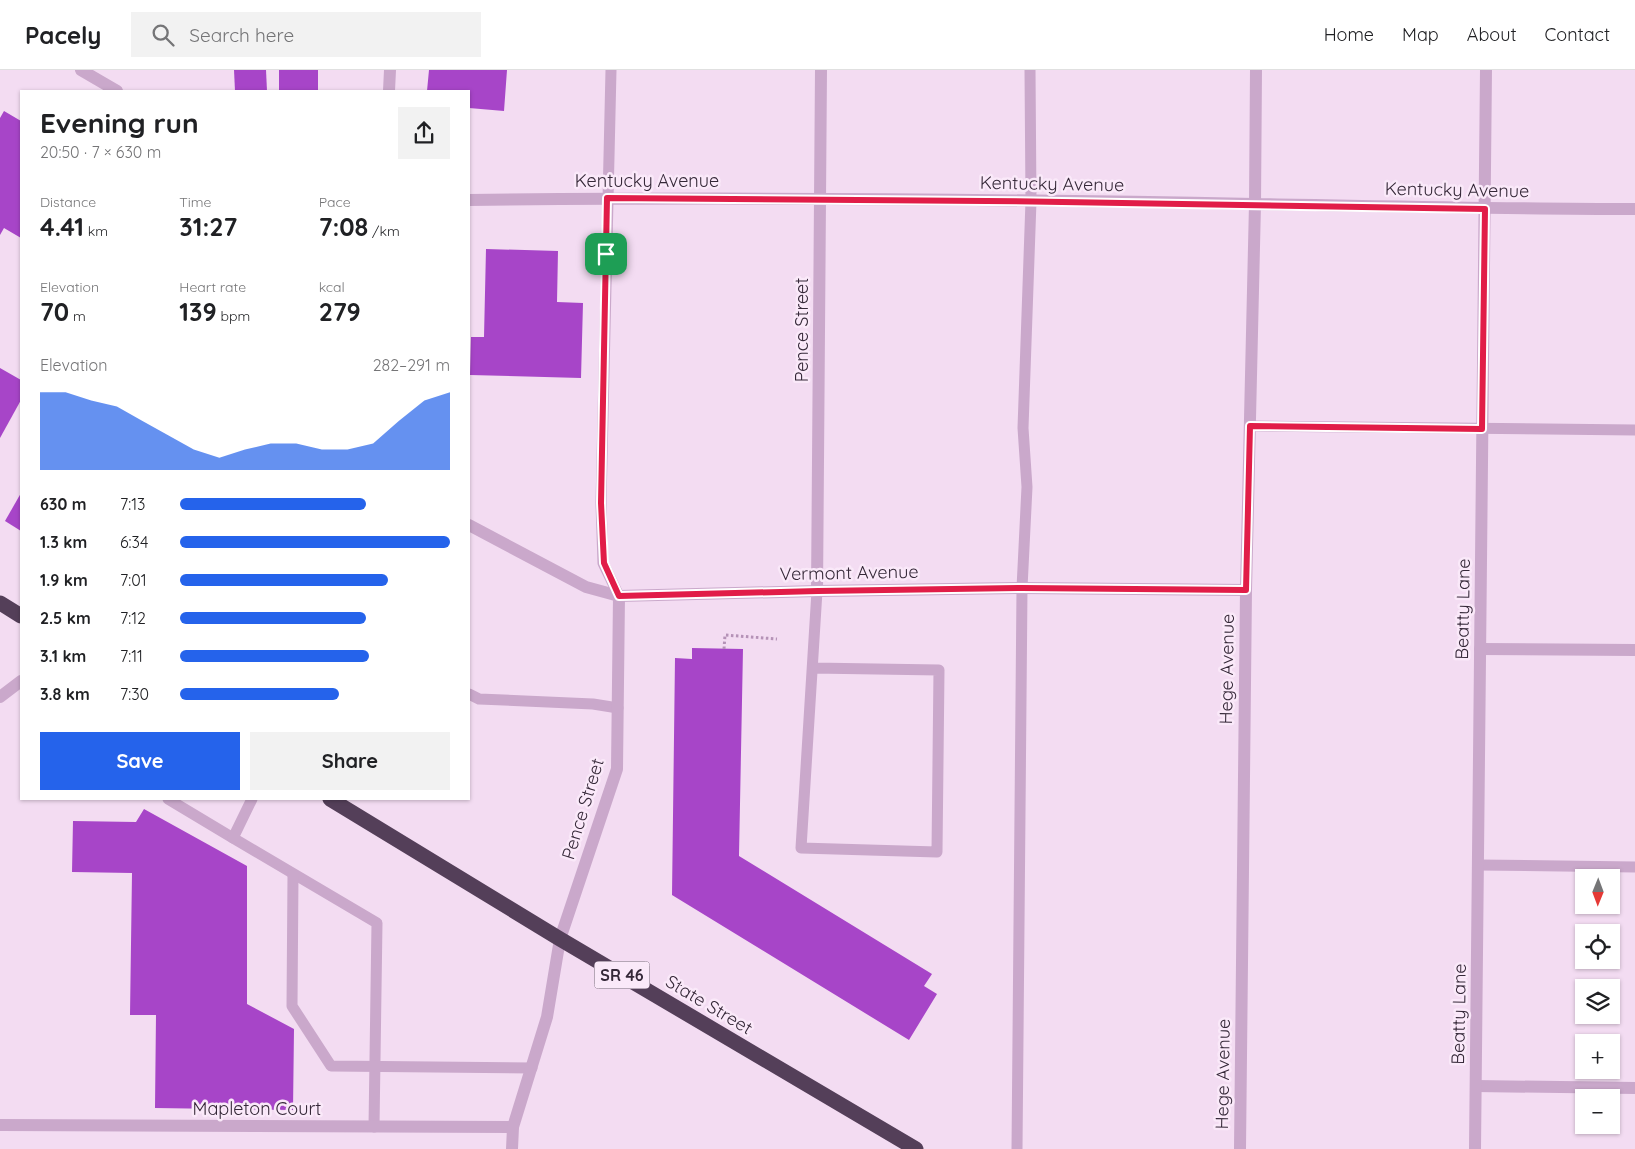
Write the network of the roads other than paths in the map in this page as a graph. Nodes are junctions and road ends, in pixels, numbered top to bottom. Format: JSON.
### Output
{"nodes":[{"id":1,"x":81,"y":70,"type":"edge"},
{"id":2,"x":390,"y":70,"type":"edge"},
{"id":3,"x":611,"y":70,"type":"edge"},
{"id":4,"x":821,"y":70,"type":"edge"},
{"id":5,"x":1030,"y":70,"type":"edge"},
{"id":6,"x":1256,"y":70,"type":"edge"},
{"id":7,"x":1486,"y":70,"type":"edge"},
{"id":8,"x":115,"y":90,"type":"edge"},
{"id":9,"x":389,"y":90,"type":"edge"},
{"id":10,"x":607,"y":198,"type":"junction"},
{"id":11,"x":820,"y":198,"type":"junction"},
{"id":12,"x":470,"y":200,"type":"edge"},
{"id":13,"x":1031,"y":201,"type":"junction"},
{"id":14,"x":1255,"y":204,"type":"junction"},
{"id":15,"x":1485,"y":209,"type":"junction"},
{"id":16,"x":1635,"y":209,"type":"edge"},
{"id":17,"x":1250,"y":426,"type":"junction"},
{"id":18,"x":1482,"y":429,"type":"junction"},
{"id":19,"x":1635,"y":430,"type":"edge"},
{"id":20,"x":470,"y":526,"type":"edge"},
{"id":21,"x":1022,"y":588,"type":"junction"},
{"id":22,"x":1246,"y":590,"type":"junction"},
{"id":23,"x":818,"y":591,"type":"junction"},
{"id":24,"x":619,"y":596,"type":"junction"},
{"id":25,"x":0,"y":604,"type":"edge"},
{"id":26,"x":20,"y":615,"type":"edge"},
{"id":27,"x":1480,"y":649,"type":"junction"},
{"id":28,"x":1635,"y":650,"type":"edge"},
{"id":29,"x":813,"y":668,"type":"junction"},
{"id":30,"x":20,"y":682,"type":"edge"},
{"id":31,"x":470,"y":694,"type":"edge"},
{"id":32,"x":0,"y":696,"type":"edge"},
{"id":33,"x":618,"y":708,"type":"junction"},
{"id":34,"x":170,"y":800,"type":"edge"},
{"id":35,"x":251,"y":800,"type":"edge"},
{"id":36,"x":332,"y":800,"type":"edge"},
{"id":37,"x":232,"y":838,"type":"junction"},
{"id":38,"x":1478,"y":865,"type":"junction"},
{"id":39,"x":1635,"y":867,"type":"edge"},
{"id":40,"x":293,"y":875,"type":"junction"},
{"id":41,"x":560,"y":939,"type":"junction"},
{"id":42,"x":375,"y":1066,"type":"junction"},
{"id":43,"x":532,"y":1068,"type":"junction"},
{"id":44,"x":1476,"y":1086,"type":"junction"},
{"id":45,"x":1635,"y":1088,"type":"edge"},
{"id":46,"x":0,"y":1125,"type":"edge"},
{"id":47,"x":374,"y":1127,"type":"junction"},
{"id":48,"x":513,"y":1127,"type":"junction"},
{"id":49,"x":512,"y":1149,"type":"edge"},
{"id":50,"x":916,"y":1149,"type":"edge"},
{"id":51,"x":1017,"y":1149,"type":"edge"},
{"id":52,"x":1240,"y":1149,"type":"edge"},
{"id":53,"x":1475,"y":1149,"type":"edge"}],
"edges":[{"from":1,"to":8,"type":"street"},
{"from":2,"to":9,"type":"street"},
{"from":3,"to":10,"type":"lane"},
{"from":4,"to":11,"type":"street","name":"Pence Street"},
{"from":5,"to":13,"type":"lane"},
{"from":6,"to":14,"type":"street","name":"Hege Avenue"},
{"from":7,"to":15,"type":"street","name":"Beatty Lane"},
{"from":10,"to":11,"type":"street","name":"Kentucky Avenue"},
{"from":10,"to":12,"type":"street","name":"Kentucky Avenue"},
{"from":10,"to":24,"type":"lane"},
{"from":11,"to":13,"type":"street","name":"Kentucky Avenue"},
{"from":11,"to":23,"type":"street","name":"Pence Street"},
{"from":13,"to":14,"type":"street","name":"Kentucky Avenue"},
{"from":13,"to":21,"type":"lane"},
{"from":14,"to":15,"type":"street","name":"Kentucky Avenue"},
{"from":14,"to":17,"type":"street","name":"Hege Avenue"},
{"from":15,"to":16,"type":"street","name":"Kentucky Avenue"},
{"from":15,"to":18,"type":"street","name":"Beatty Lane"},
{"from":17,"to":18,"type":"lane"},
{"from":17,"to":22,"type":"street","name":"Hege Avenue"},
{"from":18,"to":19,"type":"lane"},
{"from":18,"to":27,"type":"street","name":"Beatty Lane"},
{"from":20,"to":24,"type":"street","name":"Vermont Avenue"},
{"from":21,"to":22,"type":"street","name":"Vermont Avenue"},
{"from":21,"to":23,"type":"street","name":"Vermont Avenue"},
{"from":21,"to":51,"type":"lane"},
{"from":22,"to":52,"type":"street","name":"Hege Avenue"},
{"from":23,"to":24,"type":"street","name":"Vermont Avenue"},
{"from":23,"to":29,"type":"lane"},
{"from":24,"to":33,"type":"street","name":"Pence Street"},
{"from":25,"to":26,"type":"highway"},
{"from":27,"to":28,"type":"street"},
{"from":27,"to":38,"type":"street","name":"Beatty Lane"},
{"from":29,"to":29,"type":"lane"},
{"from":30,"to":32,"type":"street"},
{"from":31,"to":33,"type":"lane"},
{"from":33,"to":41,"type":"street","name":"Pence Street"},
{"from":34,"to":37,"type":"lane"},
{"from":35,"to":37,"type":"lane"},
{"from":36,"to":41,"type":"highway","name":"State Street","number":"SR 46"},
{"from":37,"to":40,"type":"lane"},
{"from":38,"to":39,"type":"lane"},
{"from":38,"to":44,"type":"street","name":"Beatty Lane"},
{"from":40,"to":42,"type":"lane"},
{"from":40,"to":42,"type":"lane"},
{"from":41,"to":43,"type":"street","name":"Pence Street"},
{"from":41,"to":50,"type":"highway","name":"State Street","number":"SR 46"},
{"from":42,"to":43,"type":"lane"},
{"from":42,"to":47,"type":"lane"},
{"from":43,"to":48,"type":"street","name":"Pence Street"},
{"from":44,"to":45,"type":"street"},
{"from":44,"to":53,"type":"street","name":"Beatty Lane"},
{"from":46,"to":47,"type":"street","name":"Mapleton Court"},
{"from":47,"to":48,"type":"street","name":"Mapleton Court"},
{"from":48,"to":49,"type":"street","name":"Pence Street"}]}
